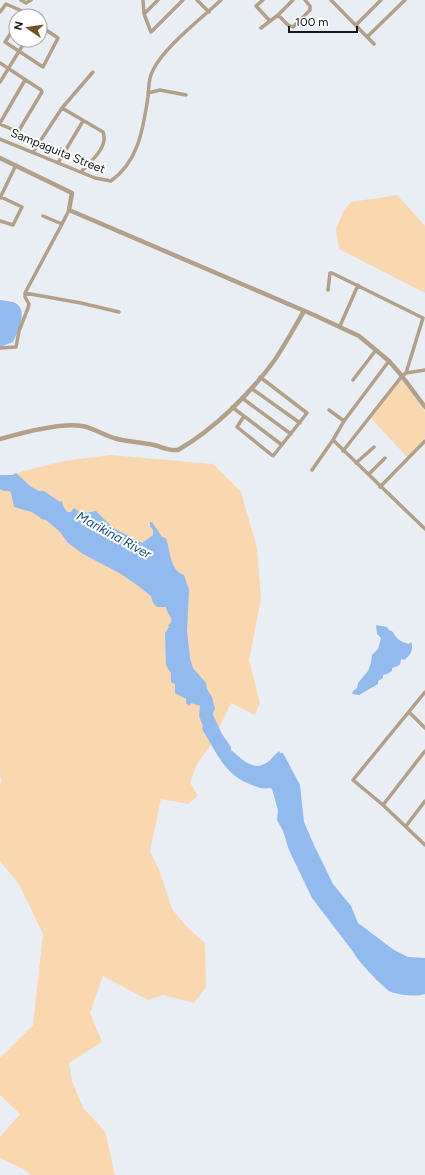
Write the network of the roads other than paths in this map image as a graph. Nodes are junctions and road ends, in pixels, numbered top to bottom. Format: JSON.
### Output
{"nodes":[{"id":1,"x":21,"y":0,"type":"edge"},
{"id":2,"x":31,"y":0,"type":"edge"},
{"id":3,"x":143,"y":0,"type":"edge"},
{"id":4,"x":158,"y":0,"type":"edge"},
{"id":5,"x":183,"y":0,"type":"edge"},
{"id":6,"x":197,"y":0,"type":"edge"},
{"id":7,"x":221,"y":0,"type":"edge"},
{"id":8,"x":263,"y":0,"type":"edge"},
{"id":9,"x":293,"y":0,"type":"edge"},
{"id":10,"x":305,"y":0,"type":"edge"},
{"id":11,"x":331,"y":0,"type":"edge"},
{"id":12,"x":381,"y":0,"type":"edge"},
{"id":13,"x":405,"y":0,"type":"edge"},
{"id":14,"x":15,"y":8,"type":"edge"},
{"id":15,"x":0,"y":12,"type":"edge"},
{"id":16,"x":209,"y":12,"type":"junction"},
{"id":17,"x":144,"y":14,"type":"junction"},
{"id":18,"x":278,"y":15,"type":"junction"},
{"id":19,"x":270,"y":21,"type":"junction"},
{"id":20,"x":356,"y":25,"type":"junction"},
{"id":21,"x":261,"y":28,"type":"dead end"},
{"id":22,"x":48,"y":31,"type":"edge"},
{"id":23,"x":367,"y":37,"type":"junction"},
{"id":24,"x":374,"y":44,"type":"dead end"},
{"id":25,"x":14,"y":48,"type":"edge"},
{"id":26,"x":21,"y":48,"type":"edge"},
{"id":27,"x":19,"y":51,"type":"junction"},
{"id":28,"x":0,"y":63,"type":"edge"},
{"id":29,"x":8,"y":68,"type":"junction"},
{"id":30,"x":93,"y":72,"type":"dead end"},
{"id":31,"x":25,"y":80,"type":"junction"},
{"id":32,"x":0,"y":82,"type":"edge"},
{"id":33,"x":148,"y":93,"type":"junction"},
{"id":34,"x":186,"y":95,"type":"dead end"},
{"id":35,"x":62,"y":108,"type":"junction"},
{"id":36,"x":83,"y":121,"type":"junction"},
{"id":37,"x":0,"y":124,"type":"edge"},
{"id":38,"x":0,"y":139,"type":"edge"},
{"id":39,"x":33,"y":152,"type":"junction"},
{"id":40,"x":0,"y":158,"type":"edge"},
{"id":41,"x":58,"y":164,"type":"junction"},
{"id":42,"x":16,"y":165,"type":"junction"},
{"id":43,"x":81,"y":172,"type":"junction"},
{"id":44,"x":0,"y":197,"type":"edge"},
{"id":45,"x":69,"y":210,"type":"junction"},
{"id":46,"x":43,"y":216,"type":"dead end"},
{"id":47,"x":0,"y":221,"type":"edge"},
{"id":48,"x":62,"y":224,"type":"junction"},
{"id":49,"x":358,"y":285,"type":"junction"},
{"id":50,"x":328,"y":290,"type":"dead end"},
{"id":51,"x":25,"y":295,"type":"junction"},
{"id":52,"x":304,"y":311,"type":"junction"},
{"id":53,"x":119,"y":312,"type":"dead end"},
{"id":54,"x":340,"y":326,"type":"junction"},
{"id":55,"x":0,"y":348,"type":"edge"},
{"id":56,"x":376,"y":350,"type":"junction"},
{"id":57,"x":389,"y":361,"type":"junction"},
{"id":58,"x":425,"y":370,"type":"edge"},
{"id":59,"x":404,"y":375,"type":"junction"},
{"id":60,"x":260,"y":377,"type":"junction"},
{"id":61,"x":354,"y":380,"type":"dead end"},
{"id":62,"x":251,"y":388,"type":"junction"},
{"id":63,"x":242,"y":398,"type":"junction"},
{"id":64,"x":424,"y":405,"type":"edge"},
{"id":65,"x":232,"y":408,"type":"junction"},
{"id":66,"x":329,"y":410,"type":"dead end"},
{"id":67,"x":244,"y":416,"type":"junction"},
{"id":68,"x":344,"y":421,"type":"junction"},
{"id":69,"x":300,"y":423,"type":"junction"},
{"id":70,"x":291,"y":434,"type":"junction"},
{"id":71,"x":0,"y":439,"type":"edge"},
{"id":72,"x":333,"y":440,"type":"junction"},
{"id":73,"x":425,"y":441,"type":"edge"},
{"id":74,"x":282,"y":445,"type":"junction"},
{"id":75,"x":374,"y":447,"type":"dead end"},
{"id":76,"x":343,"y":451,"type":"junction"},
{"id":77,"x":385,"y":458,"type":"dead end"},
{"id":78,"x":356,"y":463,"type":"junction"},
{"id":79,"x":312,"y":470,"type":"dead end"},
{"id":80,"x":369,"y":474,"type":"junction"},
{"id":81,"x":380,"y":486,"type":"junction"},
{"id":82,"x":425,"y":529,"type":"edge"},
{"id":83,"x":425,"y":692,"type":"edge"},
{"id":84,"x":408,"y":712,"type":"junction"},
{"id":85,"x":425,"y":728,"type":"edge"},
{"id":86,"x":425,"y":751,"type":"edge"},
{"id":87,"x":425,"y":802,"type":"edge"},
{"id":88,"x":383,"y":805,"type":"junction"},
{"id":89,"x":406,"y":826,"type":"junction"},
{"id":90,"x":425,"y":844,"type":"edge"}],
"edges":[{"from":1,"to":2,"type":"street"},
{"from":3,"to":17,"type":"street"},
{"from":4,"to":17,"type":"street"},
{"from":5,"to":17,"type":"street"},
{"from":6,"to":16,"type":"street"},
{"from":7,"to":16,"type":"street"},
{"from":8,"to":19,"type":"street"},
{"from":9,"to":18,"type":"street"},
{"from":10,"to":18,"type":"street"},
{"from":11,"to":20,"type":"street"},
{"from":12,"to":20,"type":"street"},
{"from":13,"to":23,"type":"street"},
{"from":14,"to":15,"type":"street"},
{"from":16,"to":33,"type":"street"},
{"from":18,"to":19,"type":"street"},
{"from":19,"to":21,"type":"street"},
{"from":20,"to":23,"type":"street"},
{"from":22,"to":27,"type":"street"},
{"from":23,"to":24,"type":"street"},
{"from":25,"to":27,"type":"street"},
{"from":26,"to":27,"type":"street"},
{"from":27,"to":29,"type":"street"},
{"from":28,"to":29,"type":"street"},
{"from":29,"to":31,"type":"street"},
{"from":29,"to":32,"type":"street"},
{"from":30,"to":35,"type":"street"},
{"from":31,"to":37,"type":"street"},
{"from":31,"to":37,"type":"street"},
{"from":33,"to":34,"type":"street"},
{"from":33,"to":43,"type":"street","name":"Sampaguita Street"},
{"from":35,"to":36,"type":"street"},
{"from":35,"to":39,"type":"street"},
{"from":36,"to":41,"type":"street"},
{"from":36,"to":43,"type":"street"},
{"from":38,"to":39,"type":"street","name":"Sampaguita Street"},
{"from":39,"to":41,"type":"street","name":"Sampaguita Street"},
{"from":40,"to":42,"type":"street"},
{"from":41,"to":43,"type":"street","name":"Sampaguita Street"},
{"from":42,"to":44,"type":"street"},
{"from":42,"to":45,"type":"street"},
{"from":44,"to":47,"type":"street"},
{"from":45,"to":48,"type":"street"},
{"from":45,"to":52,"type":"street"},
{"from":46,"to":48,"type":"street"},
{"from":48,"to":51,"type":"street"},
{"from":49,"to":50,"type":"street"},
{"from":49,"to":54,"type":"street"},
{"from":49,"to":59,"type":"street"},
{"from":51,"to":53,"type":"street"},
{"from":51,"to":55,"type":"street"},
{"from":52,"to":54,"type":"street"},
{"from":52,"to":60,"type":"street"},
{"from":54,"to":56,"type":"street"},
{"from":56,"to":57,"type":"street"},
{"from":56,"to":61,"type":"street"},
{"from":57,"to":59,"type":"street"},
{"from":57,"to":68,"type":"street"},
{"from":58,"to":59,"type":"street"},
{"from":59,"to":64,"type":"street"},
{"from":59,"to":76,"type":"street"},
{"from":60,"to":62,"type":"street"},
{"from":60,"to":69,"type":"street"},
{"from":62,"to":63,"type":"street"},
{"from":62,"to":69,"type":"street"},
{"from":63,"to":65,"type":"street"},
{"from":63,"to":70,"type":"street"},
{"from":65,"to":67,"type":"street"},
{"from":65,"to":71,"type":"street"},
{"from":66,"to":68,"type":"street"},
{"from":67,"to":74,"type":"street"},
{"from":67,"to":74,"type":"street"},
{"from":68,"to":72,"type":"street"},
{"from":69,"to":70,"type":"street"},
{"from":70,"to":74,"type":"street"},
{"from":72,"to":76,"type":"street"},
{"from":72,"to":79,"type":"street"},
{"from":73,"to":81,"type":"street"},
{"from":75,"to":78,"type":"street"},
{"from":76,"to":78,"type":"street"},
{"from":77,"to":80,"type":"street"},
{"from":78,"to":80,"type":"street"},
{"from":80,"to":81,"type":"street"},
{"from":81,"to":82,"type":"street"},
{"from":83,"to":84,"type":"street"},
{"from":84,"to":85,"type":"street"},
{"from":84,"to":88,"type":"street"},
{"from":86,"to":88,"type":"street"},
{"from":87,"to":89,"type":"street"},
{"from":88,"to":89,"type":"street"},
{"from":89,"to":90,"type":"street"}]}
